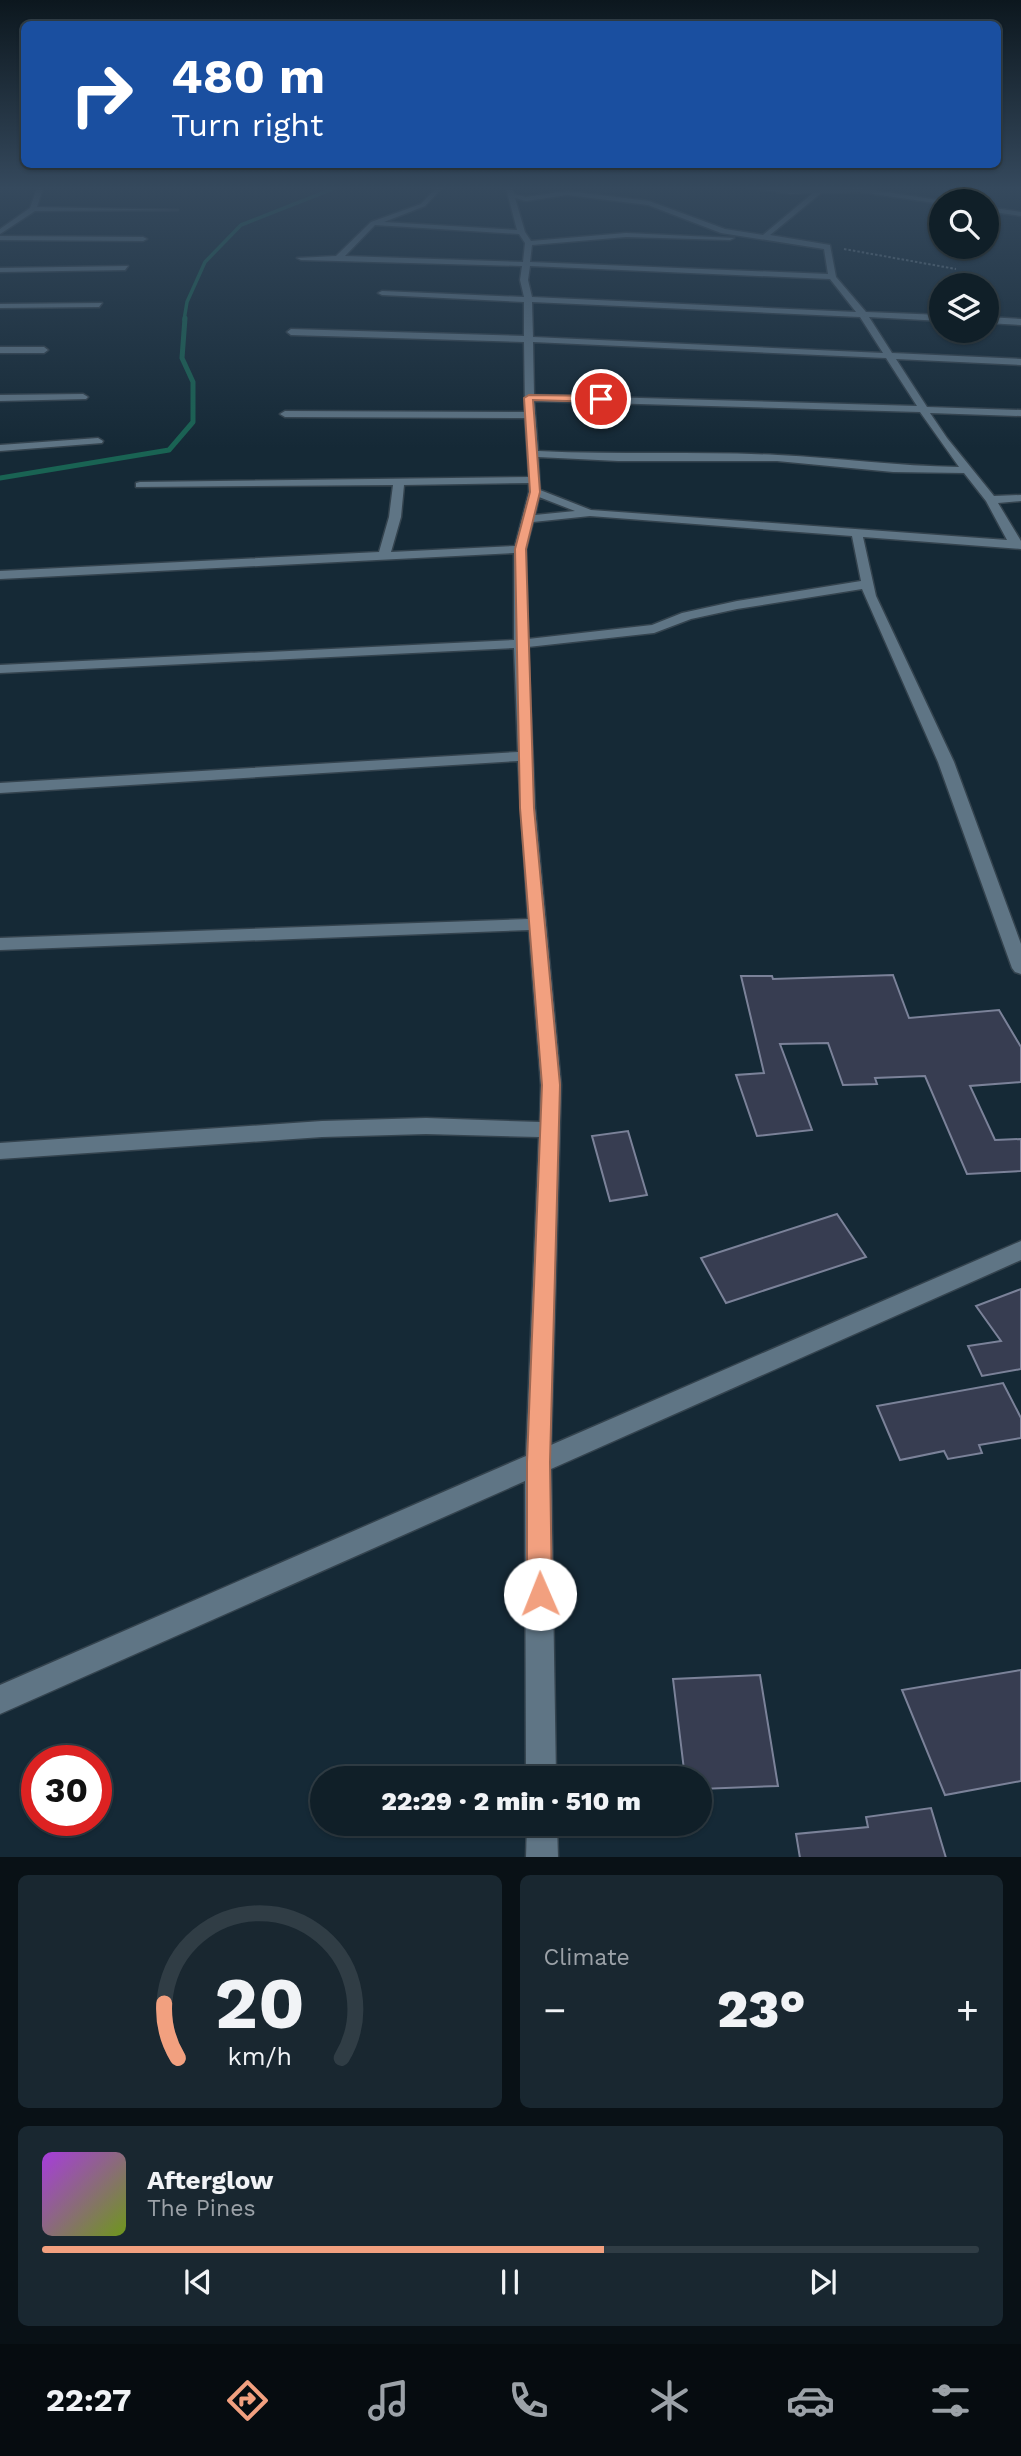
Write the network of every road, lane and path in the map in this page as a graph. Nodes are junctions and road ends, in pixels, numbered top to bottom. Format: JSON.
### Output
{"nodes":[{"id":1,"x":525,"y":275,"type":"edge"},
{"id":2,"x":764,"y":275,"type":"edge"},
{"id":3,"x":831,"y":275,"type":"edge"},
{"id":4,"x":832,"y":278,"type":"junction"},
{"id":5,"x":382,"y":293,"type":"dead end"},
{"id":6,"x":528,"y":298,"type":"junction"},
{"id":7,"x":99,"y":305,"type":"dead end"},
{"id":8,"x":0,"y":306,"type":"edge"},
{"id":9,"x":862,"y":313,"type":"junction"},
{"id":10,"x":929,"y":317,"type":"edge"},
{"id":11,"x":999,"y":320,"type":"edge"},
{"id":12,"x":1021,"y":321,"type":"edge"},
{"id":13,"x":291,"y":332,"type":"dead end"},
{"id":14,"x":528,"y":339,"type":"junction"},
{"id":15,"x":0,"y":350,"type":"edge"},
{"id":16,"x":44,"y":350,"type":"dead end"},
{"id":17,"x":891,"y":357,"type":"junction"},
{"id":18,"x":1021,"y":362,"type":"edge"},
{"id":19,"x":83,"y":397,"type":"dead end"},
{"id":20,"x":0,"y":398,"type":"edge"},
{"id":21,"x":530,"y":406,"type":"junction"},
{"id":22,"x":923,"y":408,"type":"junction"},
{"id":23,"x":1021,"y":413,"type":"edge"},
{"id":24,"x":285,"y":414,"type":"dead end"},
{"id":25,"x":98,"y":441,"type":"dead end"},
{"id":26,"x":0,"y":448,"type":"edge"},
{"id":27,"x":532,"y":454,"type":"junction"},
{"id":28,"x":966,"y":470,"type":"junction"},
{"id":29,"x":398,"y":480,"type":"junction"},
{"id":30,"x":140,"y":485,"type":"dead end"},
{"id":31,"x":534,"y":486,"type":"junction"},
{"id":32,"x":1021,"y":498,"type":"edge"},
{"id":33,"x":991,"y":500,"type":"junction"},
{"id":34,"x":590,"y":513,"type":"junction"},
{"id":35,"x":530,"y":519,"type":"junction"},
{"id":36,"x":857,"y":534,"type":"junction"},
{"id":37,"x":1018,"y":545,"type":"edge"},
{"id":38,"x":520,"y":549,"type":"junction"},
{"id":39,"x":384,"y":557,"type":"junction"},
{"id":40,"x":0,"y":575,"type":"edge"},
{"id":41,"x":868,"y":584,"type":"junction"},
{"id":42,"x":521,"y":644,"type":"junction"},
{"id":43,"x":0,"y":668,"type":"edge"},
{"id":44,"x":525,"y":756,"type":"junction"},
{"id":45,"x":0,"y":788,"type":"edge"},
{"id":46,"x":538,"y":924,"type":"junction"},
{"id":47,"x":0,"y":944,"type":"edge"},
{"id":48,"x":1021,"y":968,"type":"edge"},
{"id":49,"x":551,"y":1130,"type":"junction"},
{"id":50,"x":0,"y":1151,"type":"edge"},
{"id":51,"x":1021,"y":1250,"type":"edge"},
{"id":52,"x":538,"y":1462,"type":"junction"},
{"id":53,"x":0,"y":1700,"type":"edge"},
{"id":54,"x":541,"y":1766,"type":"edge"},
{"id":55,"x":542,"y":1836,"type":"edge"},
{"id":56,"x":542,"y":1857,"type":"edge"}],
"edges":[{"from":1,"to":6,"type":"street"},
{"from":2,"to":4,"type":"street"},
{"from":3,"to":4,"type":"street"},
{"from":4,"to":9,"type":"street"},
{"from":5,"to":6,"type":"street"},
{"from":6,"to":9,"type":"street"},
{"from":6,"to":14,"type":"street"},
{"from":7,"to":8,"type":"street"},
{"from":9,"to":10,"type":"street"},
{"from":9,"to":17,"type":"street"},
{"from":11,"to":12,"type":"street"},
{"from":13,"to":14,"type":"street"},
{"from":14,"to":17,"type":"street"},
{"from":14,"to":21,"type":"street"},
{"from":15,"to":16,"type":"street"},
{"from":17,"to":18,"type":"street"},
{"from":17,"to":22,"type":"street"},
{"from":19,"to":20,"type":"street"},
{"from":21,"to":22,"type":"street"},
{"from":21,"to":24,"type":"street"},
{"from":21,"to":27,"type":"street"},
{"from":22,"to":23,"type":"street"},
{"from":22,"to":28,"type":"street"},
{"from":25,"to":26,"type":"street"},
{"from":27,"to":28,"type":"street"},
{"from":27,"to":31,"type":"street"},
{"from":28,"to":33,"type":"street"},
{"from":29,"to":30,"type":"street"},
{"from":29,"to":31,"type":"street"},
{"from":29,"to":39,"type":"street"},
{"from":31,"to":34,"type":"street"},
{"from":31,"to":35,"type":"street"},
{"from":32,"to":33,"type":"street"},
{"from":33,"to":37,"type":"street"},
{"from":34,"to":35,"type":"street"},
{"from":34,"to":36,"type":"street"},
{"from":35,"to":38,"type":"street"},
{"from":36,"to":37,"type":"street"},
{"from":36,"to":41,"type":"street"},
{"from":38,"to":39,"type":"street"},
{"from":38,"to":42,"type":"street"},
{"from":39,"to":40,"type":"street"},
{"from":41,"to":42,"type":"street"},
{"from":41,"to":48,"type":"street"},
{"from":42,"to":43,"type":"street"},
{"from":42,"to":44,"type":"street"},
{"from":44,"to":45,"type":"street"},
{"from":44,"to":46,"type":"street"},
{"from":46,"to":47,"type":"street"},
{"from":46,"to":49,"type":"street"},
{"from":49,"to":50,"type":"street"},
{"from":49,"to":52,"type":"street"},
{"from":51,"to":52,"type":"street"},
{"from":52,"to":53,"type":"street"},
{"from":52,"to":54,"type":"street"},
{"from":55,"to":56,"type":"street"}]}
